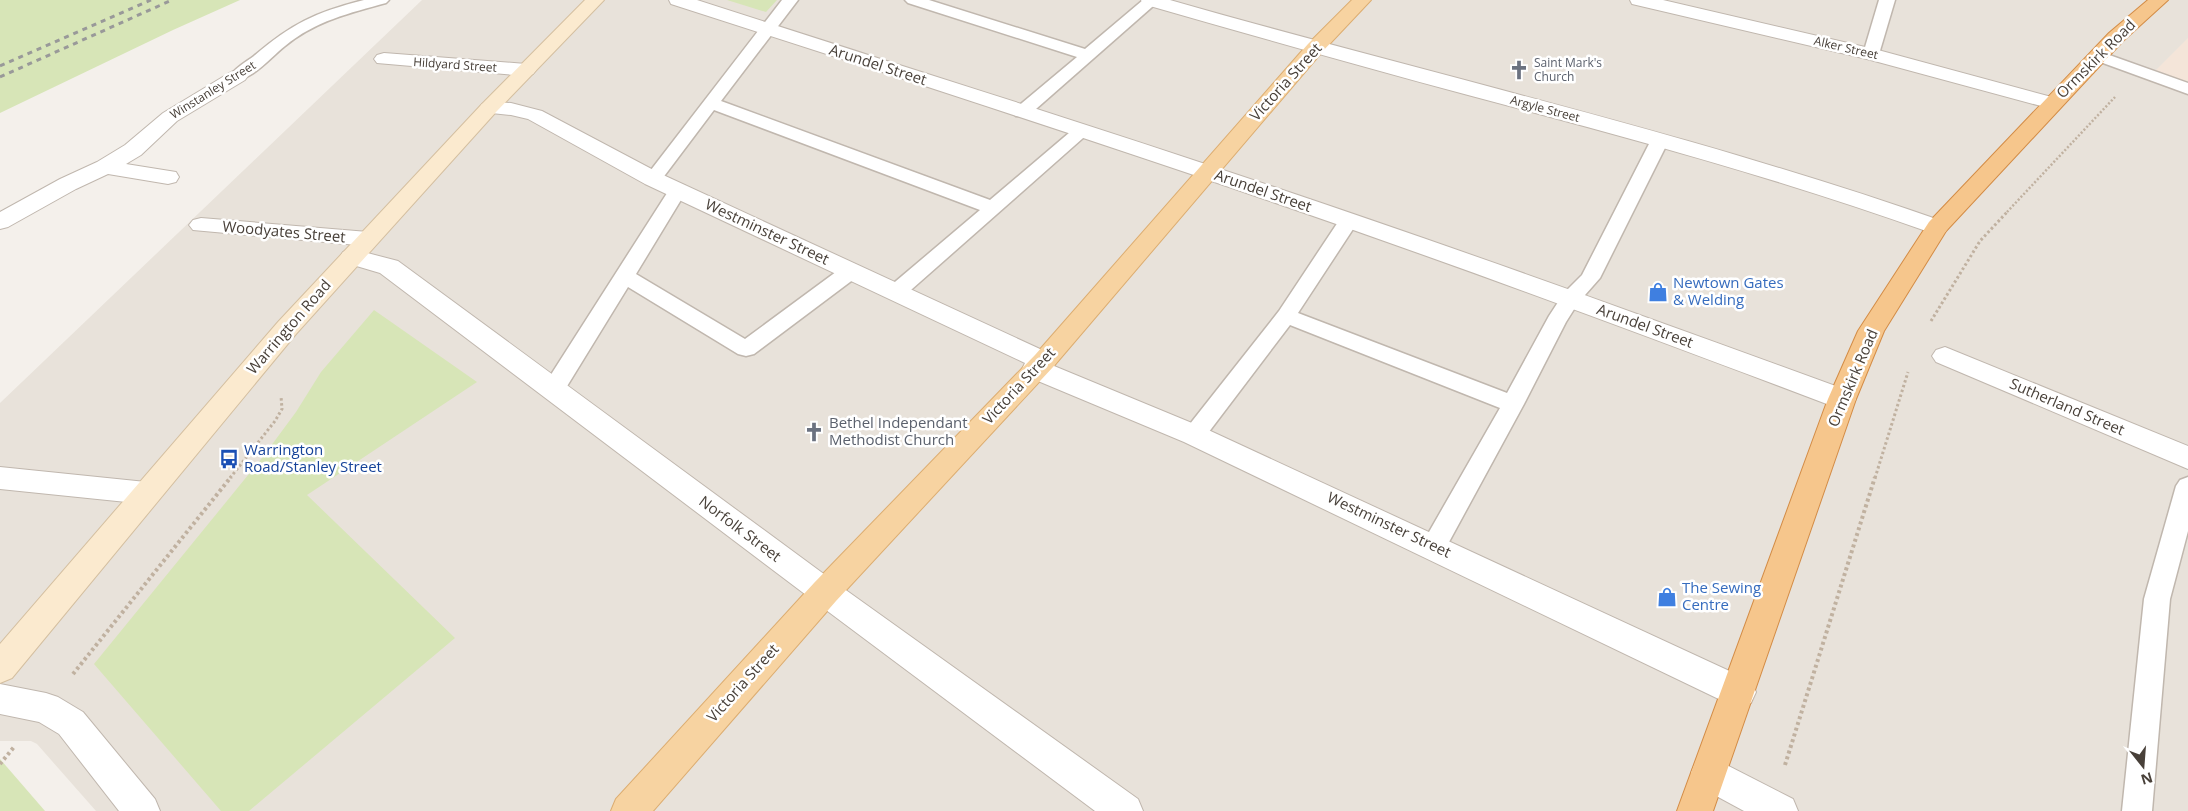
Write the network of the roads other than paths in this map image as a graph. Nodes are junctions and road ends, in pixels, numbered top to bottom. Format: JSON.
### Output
{"nodes":[{"id":1,"x":381,"y":0,"type":"edge"},
{"id":2,"x":595,"y":0,"type":"edge"},
{"id":3,"x":678,"y":0,"type":"edge"},
{"id":4,"x":790,"y":0,"type":"edge"},
{"id":5,"x":913,"y":0,"type":"edge"},
{"id":6,"x":1151,"y":0,"type":"edge"},
{"id":7,"x":1362,"y":0,"type":"edge"},
{"id":8,"x":1639,"y":0,"type":"edge"},
{"id":9,"x":1887,"y":0,"type":"edge"},
{"id":10,"x":2159,"y":0,"type":"edge"},
{"id":11,"x":766,"y":28,"type":"junction"},
{"id":12,"x":1315,"y":48,"type":"junction"},
{"id":13,"x":1871,"y":54,"type":"junction"},
{"id":14,"x":1088,"y":55,"type":"junction"},
{"id":15,"x":2098,"y":56,"type":"junction"},
{"id":16,"x":384,"y":59,"type":"dead end"},
{"id":17,"x":526,"y":70,"type":"junction"},
{"id":18,"x":238,"y":76,"type":"joint"},
{"id":19,"x":2188,"y":88,"type":"edge"},
{"id":20,"x":711,"y":103,"type":"junction"},
{"id":21,"x":2052,"y":104,"type":"junction"},
{"id":22,"x":489,"y":108,"type":"junction"},
{"id":23,"x":1022,"y":112,"type":"junction"},
{"id":24,"x":1082,"y":131,"type":"junction"},
{"id":25,"x":1660,"y":140,"type":"junction"},
{"id":26,"x":105,"y":168,"type":"junction"},
{"id":27,"x":1206,"y":172,"type":"junction"},
{"id":28,"x":168,"y":177,"type":"dead end"},
{"id":29,"x":653,"y":179,"type":"junction"},
{"id":30,"x":678,"y":190,"type":"junction"},
{"id":31,"x":993,"y":208,"type":"junction"},
{"id":32,"x":1349,"y":220,"type":"junction"},
{"id":33,"x":0,"y":222,"type":"edge"},
{"id":34,"x":201,"y":225,"type":"dead end"},
{"id":35,"x":1937,"y":227,"type":"junction"},
{"id":36,"x":360,"y":248,"type":"junction"},
{"id":37,"x":851,"y":271,"type":"junction"},
{"id":38,"x":624,"y":276,"type":"junction"},
{"id":39,"x":896,"y":292,"type":"junction"},
{"id":40,"x":1571,"y":298,"type":"junction"},
{"id":41,"x":1286,"y":316,"type":"junction"},
{"id":42,"x":1945,"y":356,"type":"dead end"},
{"id":43,"x":1039,"y":365,"type":"junction"},
{"id":44,"x":553,"y":390,"type":"junction"},
{"id":45,"x":1842,"y":400,"type":"junction"},
{"id":46,"x":1513,"y":404,"type":"junction"},
{"id":47,"x":1194,"y":435,"type":"junction"},
{"id":48,"x":2188,"y":458,"type":"edge"},
{"id":49,"x":0,"y":478,"type":"edge"},
{"id":50,"x":2188,"y":486,"type":"edge"},
{"id":51,"x":146,"y":493,"type":"junction"},
{"id":52,"x":1434,"y":546,"type":"junction"},
{"id":53,"x":825,"y":592,"type":"junction"},
{"id":54,"x":0,"y":668,"type":"edge"},
{"id":55,"x":1739,"y":692,"type":"junction"},
{"id":56,"x":0,"y":699,"type":"edge"},
{"id":57,"x":1708,"y":773,"type":"junction"},
{"id":58,"x":142,"y":811,"type":"edge"},
{"id":59,"x":629,"y":811,"type":"edge"},
{"id":60,"x":1124,"y":811,"type":"edge"},
{"id":61,"x":1696,"y":811,"type":"edge"},
{"id":62,"x":1780,"y":811,"type":"edge"},
{"id":63,"x":2137,"y":811,"type":"edge"}],
"edges":[{"from":1,"to":18,"type":"lane","name":"Winstanley Street"},
{"from":2,"to":17,"type":"main road","name":"Warrington Road"},
{"from":3,"to":11,"type":"street","name":"Arundel Street"},
{"from":4,"to":11,"type":"lane"},
{"from":5,"to":14,"type":"lane"},
{"from":6,"to":12,"type":"street","name":"Argyle Street"},
{"from":6,"to":14,"type":"lane"},
{"from":7,"to":12,"type":"main road","name":"Victoria Street"},
{"from":8,"to":13,"type":"street","name":"Alker Street"},
{"from":9,"to":13,"type":"lane"},
{"from":10,"to":15,"type":"highway","name":"Ormskirk Road"},
{"from":11,"to":20,"type":"lane"},
{"from":11,"to":23,"type":"street","name":"Arundel Street"},
{"from":12,"to":25,"type":"street","name":"Argyle Street"},
{"from":12,"to":27,"type":"main road","name":"Victoria Street"},
{"from":13,"to":21,"type":"street","name":"Alker Street"},
{"from":14,"to":23,"type":"lane"},
{"from":15,"to":19,"type":"lane"},
{"from":15,"to":21,"type":"highway","name":"Ormskirk Road"},
{"from":16,"to":17,"type":"street","name":"Hildyard Street"},
{"from":17,"to":22,"type":"main road","name":"Warrington Road"},
{"from":18,"to":26,"type":"street","name":"Winstanley Street"},
{"from":20,"to":29,"type":"lane"},
{"from":20,"to":31,"type":"lane"},
{"from":21,"to":35,"type":"highway","name":"Ormskirk Road"},
{"from":22,"to":29,"type":"street","name":"Westminster Street"},
{"from":22,"to":36,"type":"main road","name":"Warrington Road"},
{"from":23,"to":24,"type":"street","name":"Arundel Street"},
{"from":24,"to":27,"type":"street","name":"Arundel Street"},
{"from":24,"to":31,"type":"lane"},
{"from":25,"to":35,"type":"street","name":"Argyle Street"},
{"from":25,"to":40,"type":"lane"},
{"from":26,"to":28,"type":"street"},
{"from":26,"to":33,"type":"street","name":"Winstanley Street"},
{"from":27,"to":32,"type":"street","name":"Arundel Street"},
{"from":27,"to":43,"type":"main road","name":"Victoria Street"},
{"from":29,"to":30,"type":"street","name":"Westminster Street"},
{"from":30,"to":37,"type":"street","name":"Westminster Street"},
{"from":30,"to":38,"type":"lane"},
{"from":31,"to":39,"type":"lane"},
{"from":32,"to":40,"type":"street","name":"Arundel Street"},
{"from":32,"to":41,"type":"lane"},
{"from":34,"to":36,"type":"street","name":"Woodyates Street"},
{"from":35,"to":45,"type":"highway","name":"Ormskirk Road"},
{"from":36,"to":44,"type":"street","name":"Norfolk Street"},
{"from":36,"to":51,"type":"main road","name":"Warrington Road"},
{"from":37,"to":38,"type":"lane"},
{"from":37,"to":39,"type":"street","name":"Westminster Street"},
{"from":38,"to":44,"type":"lane"},
{"from":39,"to":43,"type":"street","name":"Westminster Street"},
{"from":40,"to":45,"type":"street","name":"Arundel Street"},
{"from":40,"to":46,"type":"lane"},
{"from":41,"to":46,"type":"lane"},
{"from":41,"to":47,"type":"lane"},
{"from":42,"to":48,"type":"street","name":"Sutherland Street"},
{"from":43,"to":47,"type":"street","name":"Westminster Street"},
{"from":43,"to":53,"type":"main road","name":"Victoria Street"},
{"from":44,"to":53,"type":"street","name":"Norfolk Street"},
{"from":45,"to":55,"type":"highway","name":"Ormskirk Road"},
{"from":46,"to":52,"type":"lane"},
{"from":47,"to":52,"type":"street","name":"Westminster Street"},
{"from":49,"to":51,"type":"street"},
{"from":50,"to":63,"type":"lane"},
{"from":51,"to":54,"type":"main road","name":"Warrington Road"},
{"from":52,"to":55,"type":"street","name":"Westminster Street"},
{"from":53,"to":59,"type":"main road","name":"Victoria Street"},
{"from":53,"to":60,"type":"street","name":"Norfolk Street"},
{"from":55,"to":57,"type":"highway","name":"Ormskirk Road"},
{"from":56,"to":58,"type":"street"},
{"from":57,"to":61,"type":"highway","name":"Ormskirk Road"},
{"from":57,"to":62,"type":"street"}]}
